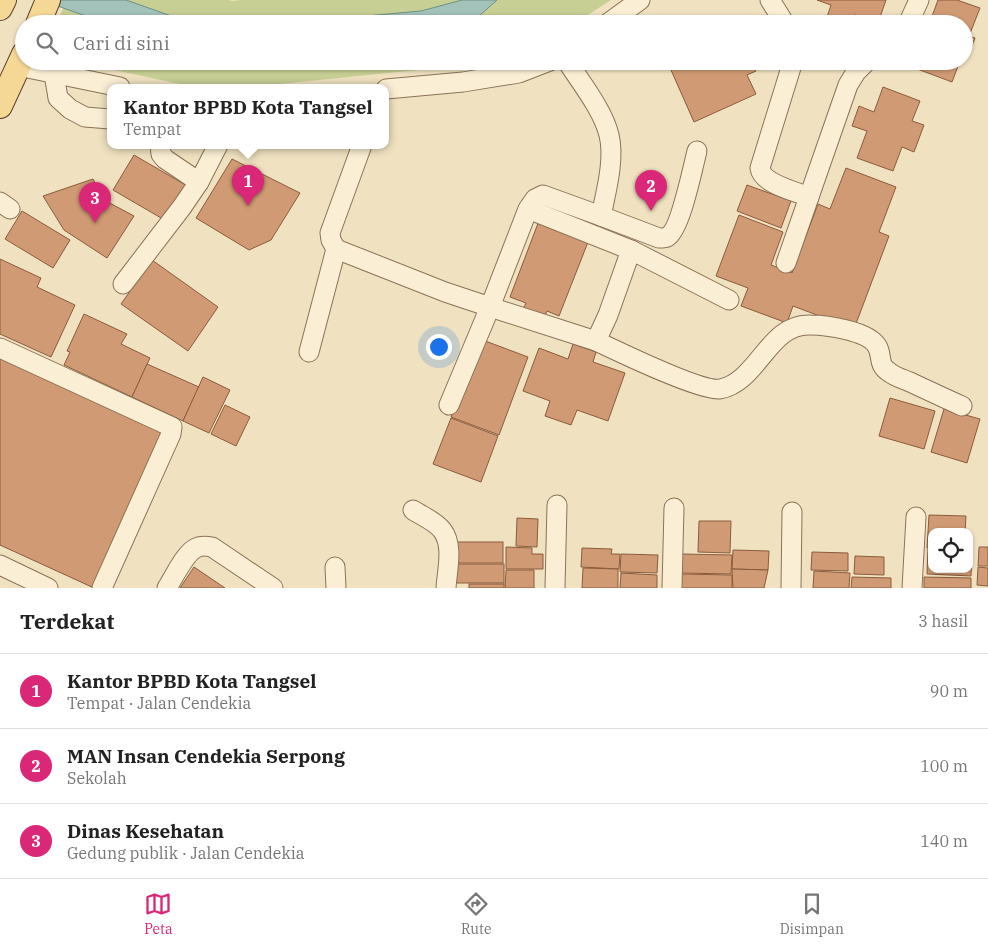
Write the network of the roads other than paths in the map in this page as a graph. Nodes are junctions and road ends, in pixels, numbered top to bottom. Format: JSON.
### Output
{"nodes":[{"id":1,"x":4,"y":0,"type":"edge"},
{"id":2,"x":48,"y":0,"type":"edge"},
{"id":3,"x":640,"y":0,"type":"edge"},
{"id":4,"x":770,"y":0,"type":"edge"},
{"id":5,"x":919,"y":0,"type":"edge"},
{"id":6,"x":0,"y":8,"type":"edge"},
{"id":7,"x":42,"y":15,"type":"edge"},
{"id":8,"x":619,"y":15,"type":"edge"},
{"id":9,"x":779,"y":15,"type":"edge"},
{"id":10,"x":912,"y":15,"type":"edge"},
{"id":11,"x":16,"y":70,"type":"edge"},
{"id":12,"x":45,"y":70,"type":"edge"},
{"id":13,"x":527,"y":70,"type":"edge"},
{"id":14,"x":573,"y":70,"type":"edge"},
{"id":15,"x":790,"y":70,"type":"edge"},
{"id":16,"x":857,"y":70,"type":"edge"},
{"id":17,"x":54,"y":74,"type":"junction"},
{"id":18,"x":107,"y":84,"type":"edge"},
{"id":19,"x":389,"y":89,"type":"edge"},
{"id":20,"x":0,"y":106,"type":"edge"},
{"id":21,"x":107,"y":119,"type":"edge"},
{"id":22,"x":160,"y":149,"type":"edge"},
{"id":23,"x":216,"y":149,"type":"edge"},
{"id":24,"x":361,"y":149,"type":"edge"},
{"id":25,"x":697,"y":151,"type":"dead end"},
{"id":26,"x":199,"y":182,"type":"junction"},
{"id":27,"x":809,"y":196,"type":"junction"},
{"id":28,"x":537,"y":206,"type":"junction"},
{"id":29,"x":601,"y":216,"type":"junction"},
{"id":30,"x":336,"y":249,"type":"junction"},
{"id":31,"x":631,"y":250,"type":"junction"},
{"id":32,"x":786,"y":263,"type":"dead end"},
{"id":33,"x":122,"y":284,"type":"dead end"},
{"id":34,"x":728,"y":300,"type":"dead end"},
{"id":35,"x":495,"y":308,"type":"junction"},
{"id":36,"x":596,"y":341,"type":"junction"},
{"id":37,"x":0,"y":348,"type":"edge"},
{"id":38,"x":309,"y":352,"type":"dead end"},
{"id":39,"x":449,"y":405,"type":"dead end"},
{"id":40,"x":962,"y":406,"type":"dead end"},
{"id":41,"x":557,"y":505,"type":"dead end"},
{"id":42,"x":674,"y":508,"type":"dead end"},
{"id":43,"x":413,"y":510,"type":"dead end"},
{"id":44,"x":792,"y":512,"type":"dead end"},
{"id":45,"x":916,"y":516,"type":"dead end"},
{"id":46,"x":0,"y":565,"type":"edge"},
{"id":47,"x":335,"y":567,"type":"dead end"},
{"id":48,"x":48,"y":588,"type":"edge"},
{"id":49,"x":102,"y":588,"type":"edge"},
{"id":50,"x":167,"y":588,"type":"edge"},
{"id":51,"x":273,"y":588,"type":"edge"},
{"id":52,"x":336,"y":588,"type":"edge"},
{"id":53,"x":446,"y":588,"type":"edge"},
{"id":54,"x":556,"y":588,"type":"edge"},
{"id":55,"x":672,"y":588,"type":"edge"},
{"id":56,"x":791,"y":588,"type":"edge"},
{"id":57,"x":912,"y":588,"type":"edge"}],
"edges":[{"from":1,"to":6,"type":"main road"},
{"from":2,"to":7,"type":"main road"},
{"from":3,"to":8,"type":"street"},
{"from":4,"to":9,"type":"street"},
{"from":5,"to":10,"type":"street"},
{"from":11,"to":20,"type":"main road"},
{"from":12,"to":17,"type":"street"},
{"from":13,"to":19,"type":"street"},
{"from":14,"to":29,"type":"street"},
{"from":15,"to":27,"type":"street"},
{"from":16,"to":27,"type":"street"},
{"from":17,"to":18,"type":"street"},
{"from":17,"to":21,"type":"street"},
{"from":22,"to":26,"type":"street"},
{"from":23,"to":26,"type":"street"},
{"from":24,"to":30,"type":"street"},
{"from":25,"to":29,"type":"street"},
{"from":26,"to":33,"type":"street"},
{"from":27,"to":32,"type":"street"},
{"from":28,"to":29,"type":"street"},
{"from":28,"to":31,"type":"street"},
{"from":28,"to":35,"type":"street"},
{"from":30,"to":35,"type":"street"},
{"from":30,"to":38,"type":"street"},
{"from":31,"to":34,"type":"street"},
{"from":31,"to":36,"type":"street"},
{"from":35,"to":36,"type":"street"},
{"from":35,"to":39,"type":"street"},
{"from":36,"to":40,"type":"street"},
{"from":37,"to":49,"type":"street"},
{"from":41,"to":54,"type":"street"},
{"from":42,"to":55,"type":"street"},
{"from":43,"to":53,"type":"street"},
{"from":44,"to":56,"type":"street"},
{"from":45,"to":57,"type":"street"},
{"from":46,"to":48,"type":"street"},
{"from":47,"to":52,"type":"street"},
{"from":50,"to":51,"type":"street"}]}
